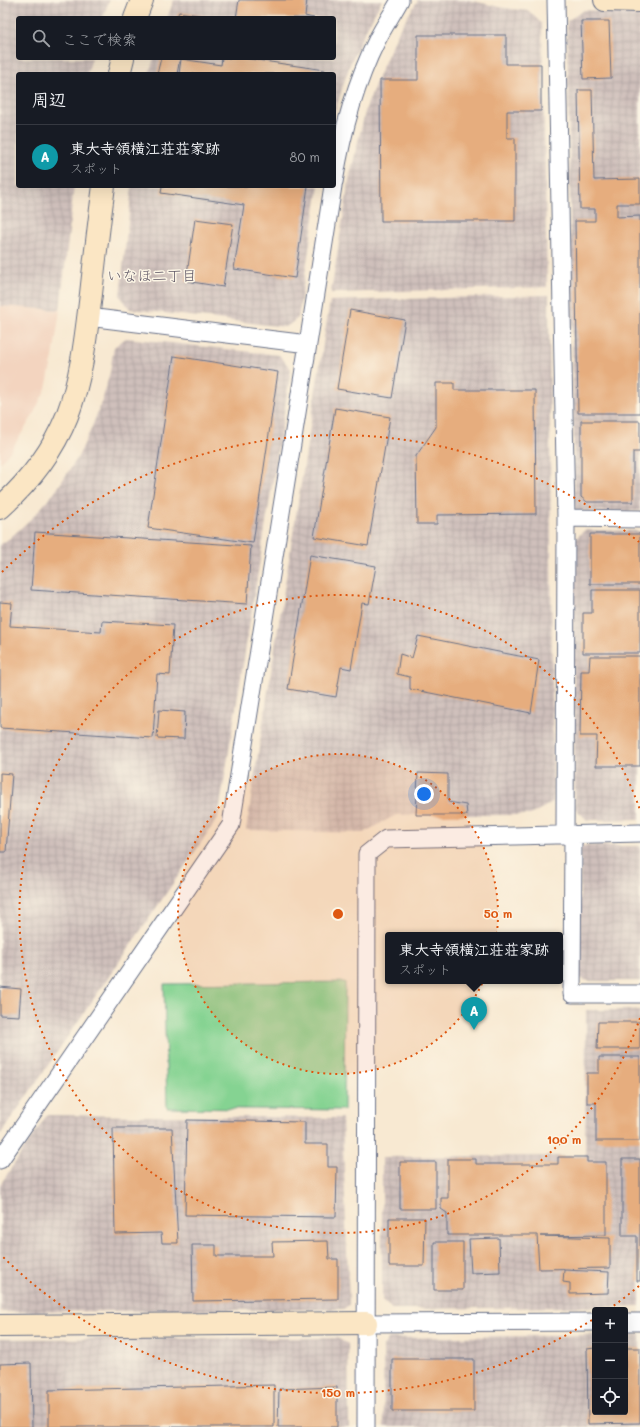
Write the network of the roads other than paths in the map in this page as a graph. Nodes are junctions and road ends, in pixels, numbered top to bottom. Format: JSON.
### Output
{"nodes":[{"id":1,"x":142,"y":0,"type":"edge"},
{"id":2,"x":400,"y":0,"type":"edge"},
{"id":3,"x":556,"y":0,"type":"edge"},
{"id":4,"x":605,"y":0,"type":"edge"},
{"id":5,"x":640,"y":1,"type":"edge"},
{"id":6,"x":136,"y":16,"type":"edge"},
{"id":7,"x":122,"y":60,"type":"edge"},
{"id":8,"x":120,"y":72,"type":"edge"},
{"id":9,"x":336,"y":171,"type":"edge"},
{"id":10,"x":104,"y":188,"type":"edge"},
{"id":11,"x":333,"y":188,"type":"edge"},
{"id":12,"x":88,"y":318,"type":"junction"},
{"id":13,"x":308,"y":344,"type":"junction"},
{"id":14,"x":0,"y":508,"type":"edge"},
{"id":15,"x":566,"y":518,"type":"junction"},
{"id":16,"x":640,"y":518,"type":"edge"},
{"id":17,"x":640,"y":833,"type":"edge"},
{"id":18,"x":569,"y":834,"type":"junction"},
{"id":19,"x":640,"y":994,"type":"edge"},
{"id":20,"x":0,"y":1160,"type":"edge"},
{"id":21,"x":592,"y":1322,"type":"edge"},
{"id":22,"x":628,"y":1322,"type":"edge"},
{"id":23,"x":640,"y":1322,"type":"edge"},
{"id":24,"x":366,"y":1323,"type":"junction"},
{"id":25,"x":0,"y":1326,"type":"edge"},
{"id":26,"x":366,"y":1427,"type":"edge"}],
"edges":[{"from":1,"to":6,"type":"street"},
{"from":2,"to":9,"type":"street"},
{"from":3,"to":15,"type":"street"},
{"from":4,"to":5,"type":"street"},
{"from":7,"to":8,"type":"street"},
{"from":10,"to":12,"type":"street"},
{"from":11,"to":13,"type":"street"},
{"from":12,"to":13,"type":"street"},
{"from":12,"to":14,"type":"street"},
{"from":13,"to":20,"type":"street"},
{"from":15,"to":16,"type":"street"},
{"from":15,"to":18,"type":"street"},
{"from":17,"to":18,"type":"street"},
{"from":18,"to":19,"type":"street"},
{"from":18,"to":24,"type":"street"},
{"from":21,"to":24,"type":"street"},
{"from":22,"to":23,"type":"street"},
{"from":24,"to":25,"type":"street"},
{"from":24,"to":26,"type":"street"}]}
